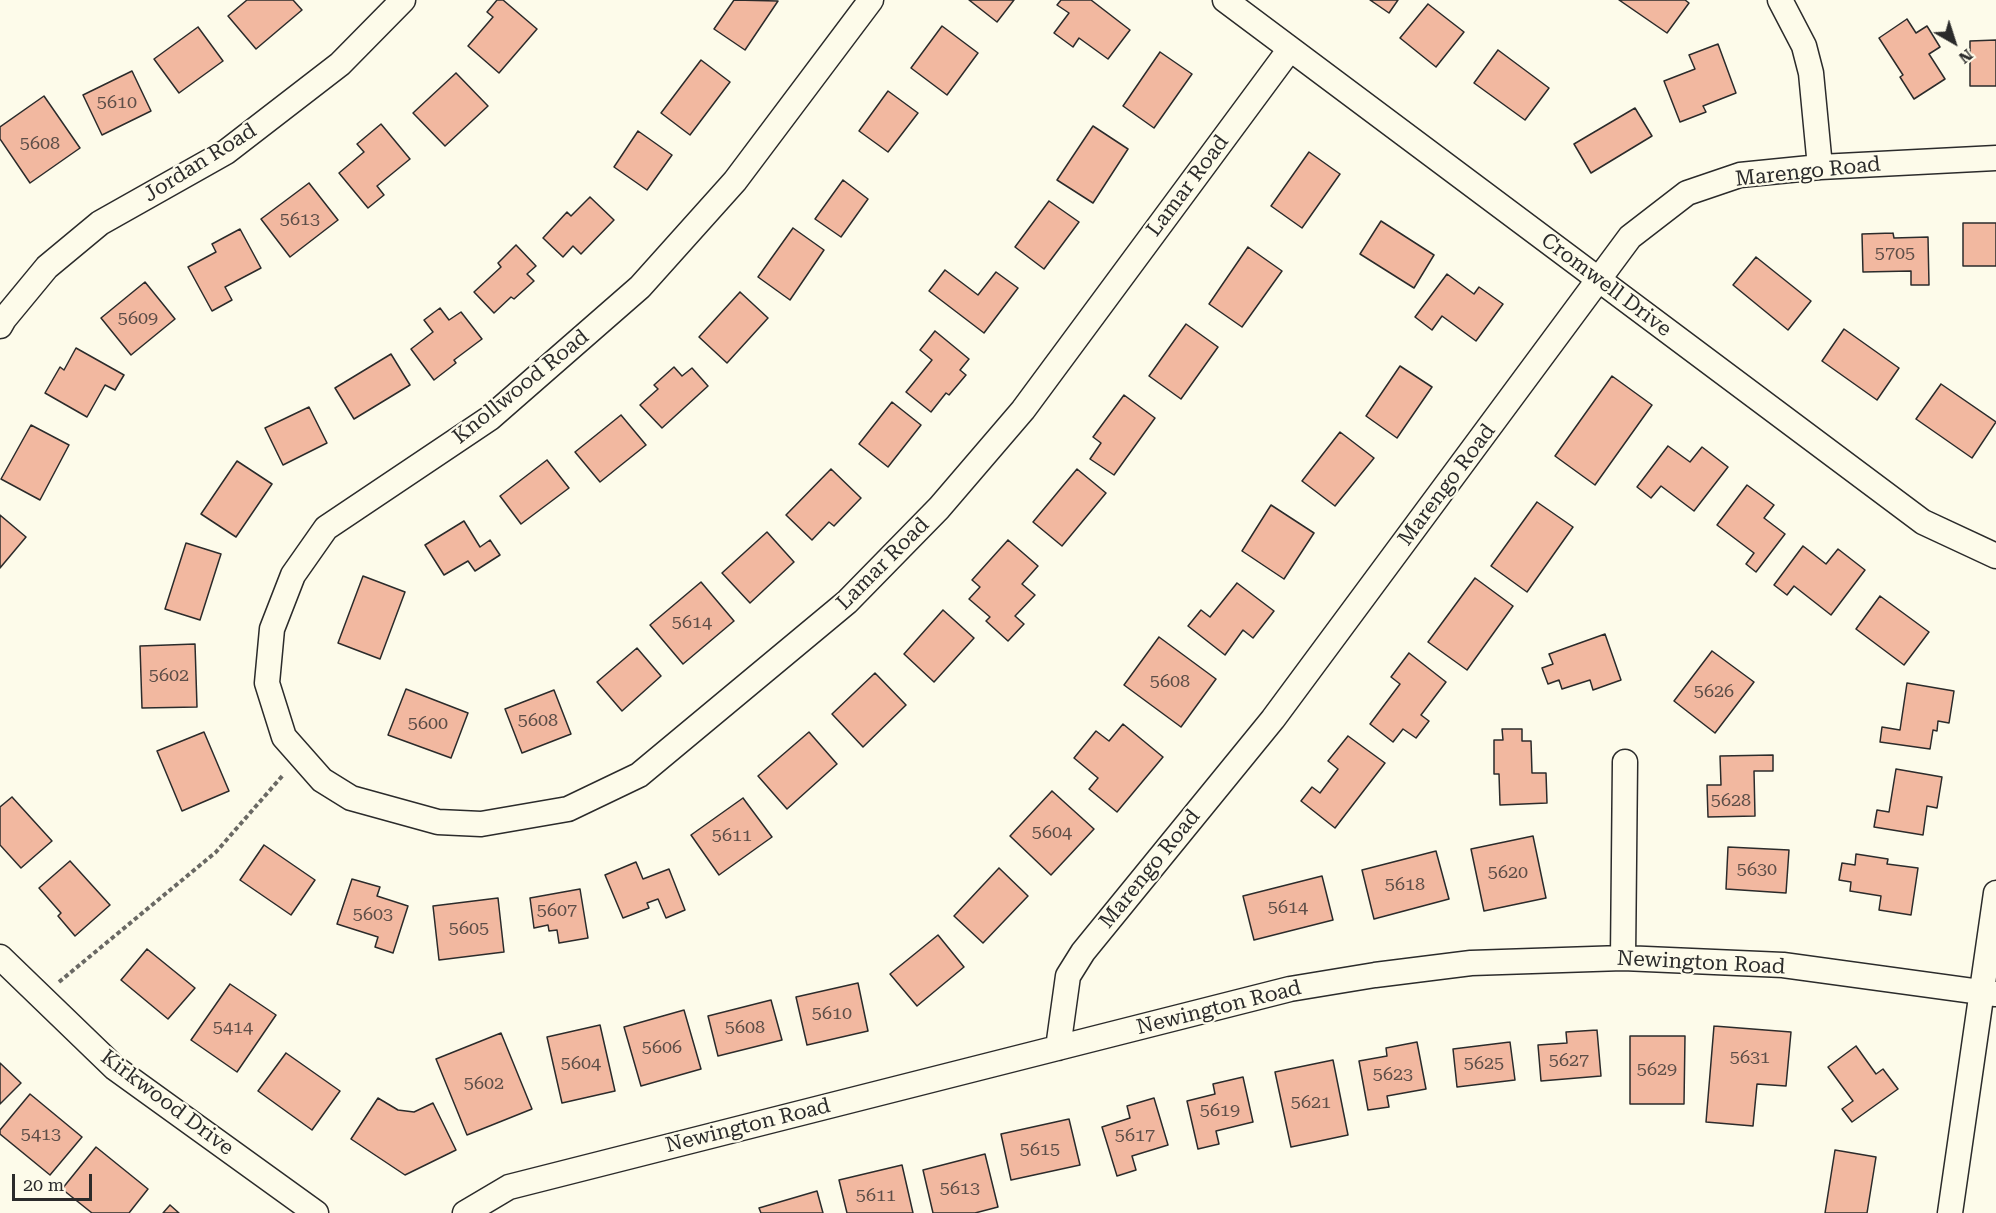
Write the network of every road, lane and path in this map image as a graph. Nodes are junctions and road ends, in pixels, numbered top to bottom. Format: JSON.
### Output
{"nodes":[{"id":1,"x":403,"y":0,"type":"edge"},
{"id":2,"x":871,"y":0,"type":"edge"},
{"id":3,"x":1225,"y":0,"type":"edge"},
{"id":4,"x":1780,"y":0,"type":"edge"},
{"id":5,"x":1290,"y":49,"type":"junction"},
{"id":6,"x":1996,"y":158,"type":"edge"},
{"id":7,"x":1820,"y":167,"type":"junction"},
{"id":8,"x":1600,"y":279,"type":"junction"},
{"id":9,"x":0,"y":326,"type":"edge"},
{"id":10,"x":1996,"y":556,"type":"edge"},
{"id":11,"x":300,"y":755,"type":"junction"},
{"id":12,"x":1625,"y":762,"type":"dead end"},
{"id":13,"x":322,"y":780,"type":"joint"},
{"id":14,"x":1996,"y":893,"type":"edge"},
{"id":15,"x":0,"y":957,"type":"edge"},
{"id":16,"x":1623,"y":958,"type":"junction"},
{"id":17,"x":1989,"y":992,"type":"edge"},
{"id":18,"x":41,"y":997,"type":"junction"},
{"id":19,"x":1058,"y":1048,"type":"junction"},
{"id":20,"x":316,"y":1213,"type":"edge"},
{"id":21,"x":465,"y":1213,"type":"edge"},
{"id":22,"x":1950,"y":1213,"type":"edge"}],
"edges":[{"from":1,"to":9,"type":"street","name":"Jordan Road"},
{"from":2,"to":11,"type":"street","name":"Knollwood Road"},
{"from":3,"to":5,"type":"street","name":"Cromwell Drive"},
{"from":4,"to":7,"type":"street"},
{"from":5,"to":8,"type":"street","name":"Cromwell Drive"},
{"from":5,"to":13,"type":"street","name":"Lamar Road"},
{"from":6,"to":7,"type":"street","name":"Marengo Road"},
{"from":7,"to":8,"type":"street","name":"Marengo Road"},
{"from":8,"to":10,"type":"street","name":"Cromwell Drive"},
{"from":8,"to":19,"type":"street","name":"Marengo Road"},
{"from":11,"to":13,"type":"street","name":"Knollwood Road"},
{"from":11,"to":18,"type":"path"},
{"from":12,"to":16,"type":"street"},
{"from":14,"to":17,"type":"street"},
{"from":15,"to":18,"type":"street","name":"Kirkwood Drive"},
{"from":16,"to":17,"type":"street","name":"Newington Road"},
{"from":16,"to":19,"type":"street","name":"Newington Road"},
{"from":17,"to":22,"type":"street"},
{"from":18,"to":20,"type":"street","name":"Kirkwood Drive"},
{"from":19,"to":21,"type":"street","name":"Newington Road"}]}
